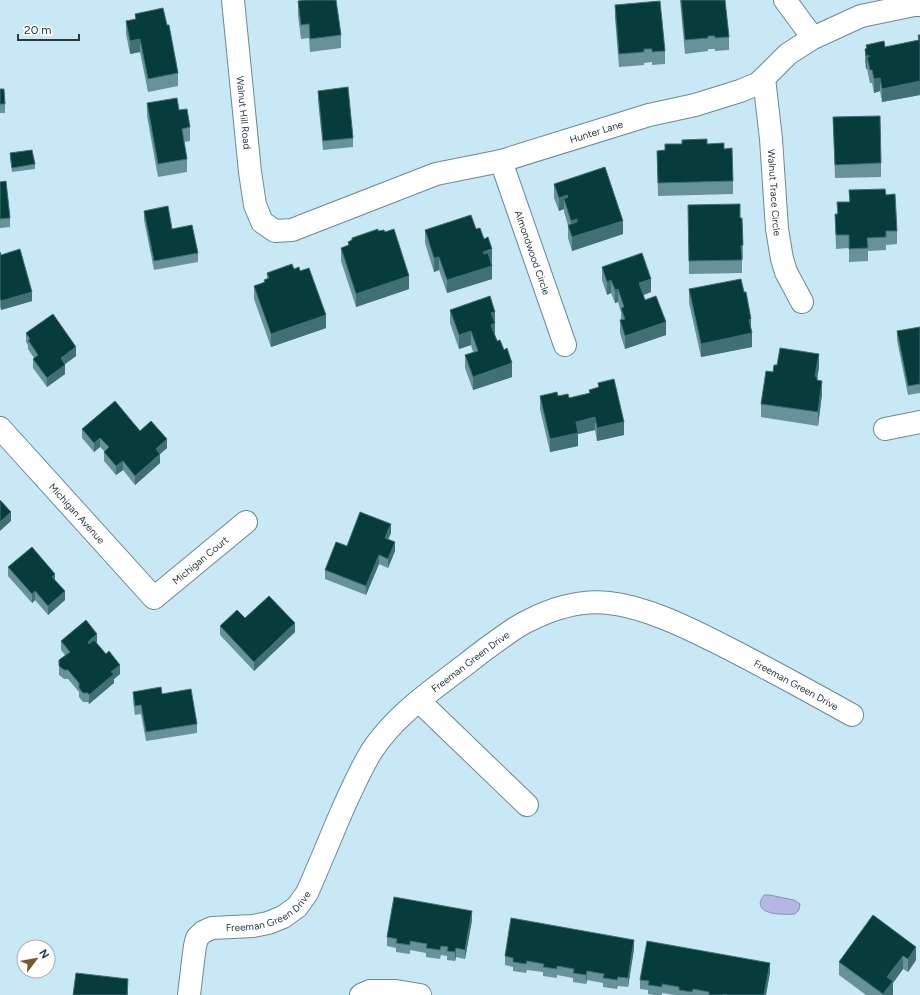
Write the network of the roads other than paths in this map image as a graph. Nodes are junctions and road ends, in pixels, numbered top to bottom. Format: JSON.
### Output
{"nodes":[{"id":1,"x":232,"y":0,"type":"edge"},
{"id":2,"x":785,"y":0,"type":"edge"},
{"id":3,"x":920,"y":5,"type":"edge"},
{"id":4,"x":813,"y":38,"type":"junction"},
{"id":5,"x":764,"y":78,"type":"junction"},
{"id":6,"x":501,"y":161,"type":"junction"},
{"id":7,"x":262,"y":222,"type":"joint"},
{"id":8,"x":802,"y":302,"type":"dead end"},
{"id":9,"x":565,"y":345,"type":"dead end"},
{"id":10,"x":920,"y":422,"type":"edge"},
{"id":11,"x":0,"y":428,"type":"edge"},
{"id":12,"x":885,"y":428,"type":"dead end"},
{"id":13,"x":246,"y":522,"type":"dead end"},
{"id":14,"x":154,"y":598,"type":"joint"},
{"id":15,"x":419,"y":701,"type":"junction"},
{"id":16,"x":852,"y":715,"type":"dead end"},
{"id":17,"x":527,"y":805,"type":"dead end"},
{"id":18,"x":189,"y":995,"type":"edge"},
{"id":19,"x":361,"y":995,"type":"edge"},
{"id":20,"x":420,"y":995,"type":"edge"}],
"edges":[{"from":1,"to":7,"type":"street","name":"Walnut Hill Road"},
{"from":2,"to":4,"type":"street"},
{"from":3,"to":4,"type":"street","name":"Hunter Lane"},
{"from":4,"to":5,"type":"street","name":"Hunter Lane"},
{"from":5,"to":6,"type":"street","name":"Hunter Lane"},
{"from":5,"to":8,"type":"street","name":"Walnut Trace Circle"},
{"from":6,"to":7,"type":"street","name":"Hunter Lane"},
{"from":6,"to":9,"type":"street","name":"Almondwood Circle"},
{"from":10,"to":12,"type":"street"},
{"from":11,"to":14,"type":"street","name":"Michigan Avenue"},
{"from":13,"to":14,"type":"street","name":"Michigan Court"},
{"from":15,"to":16,"type":"street","name":"Freeman Green Drive"},
{"from":15,"to":17,"type":"street"},
{"from":15,"to":18,"type":"street","name":"Freeman Green Drive"},
{"from":19,"to":20,"type":"street"}]}
